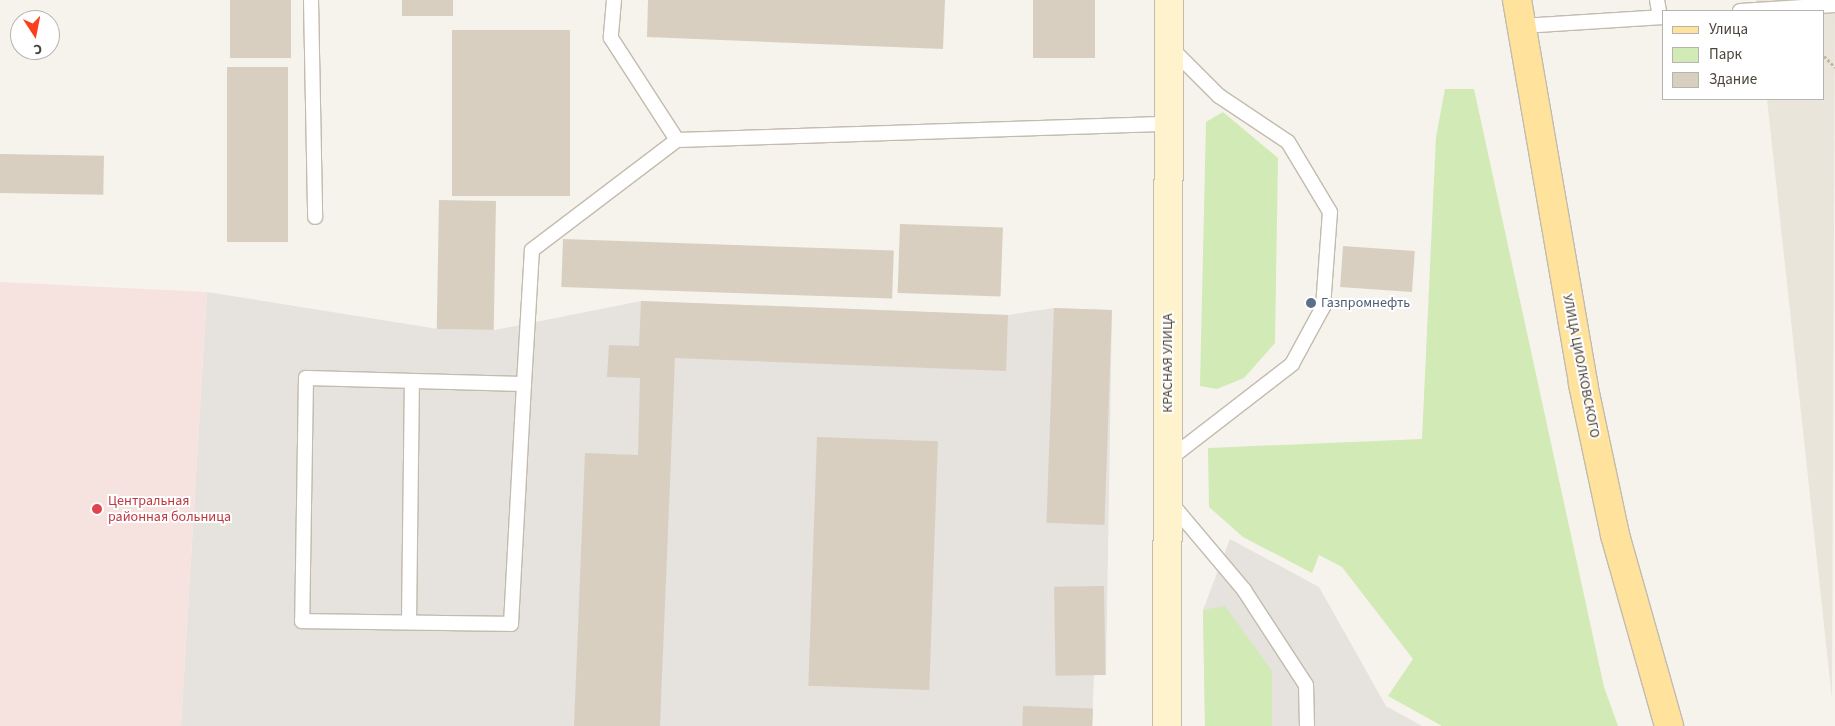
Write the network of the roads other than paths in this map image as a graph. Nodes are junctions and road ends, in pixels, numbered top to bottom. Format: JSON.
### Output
{"nodes":[{"id":1,"x":311,"y":0,"type":"edge"},
{"id":2,"x":614,"y":0,"type":"edge"},
{"id":3,"x":1169,"y":0,"type":"edge"},
{"id":4,"x":1517,"y":0,"type":"edge"},
{"id":5,"x":1657,"y":0,"type":"edge"},
{"id":6,"x":1835,"y":5,"type":"edge"},
{"id":7,"x":1756,"y":10,"type":"edge"},
{"id":8,"x":1662,"y":17,"type":"edge"},
{"id":9,"x":1522,"y":26,"type":"junction"},
{"id":10,"x":1169,"y":46,"type":"junction"},
{"id":11,"x":1169,"y":124,"type":"junction"},
{"id":12,"x":677,"y":140,"type":"junction"},
{"id":13,"x":315,"y":217,"type":"dead end"},
{"id":14,"x":412,"y":381,"type":"junction"},
{"id":15,"x":524,"y":384,"type":"junction"},
{"id":16,"x":1168,"y":460,"type":"junction"},
{"id":17,"x":1167,"y":499,"type":"junction"},
{"id":18,"x":409,"y":622,"type":"junction"},
{"id":19,"x":1166,"y":726,"type":"edge"},
{"id":20,"x":1307,"y":726,"type":"edge"},
{"id":21,"x":1669,"y":726,"type":"edge"}],
"edges":[{"from":1,"to":13,"type":"lane"},
{"from":2,"to":12,"type":"lane"},
{"from":3,"to":10,"type":"main road","name":"КРАСНАЯ УЛИЦА"},
{"from":4,"to":9,"type":"main road","name":"УЛИЦА ЦИОЛКОВСКОГО"},
{"from":5,"to":8,"type":"lane"},
{"from":6,"to":7,"type":"lane"},
{"from":8,"to":9,"type":"lane"},
{"from":9,"to":21,"type":"main road","name":"УЛИЦА ЦИОЛКОВСКОГО"},
{"from":10,"to":11,"type":"main road","name":"КРАСНАЯ УЛИЦА"},
{"from":10,"to":16,"type":"lane"},
{"from":11,"to":12,"type":"lane"},
{"from":11,"to":16,"type":"main road","name":"КРАСНАЯ УЛИЦА"},
{"from":12,"to":15,"type":"lane"},
{"from":14,"to":15,"type":"lane"},
{"from":14,"to":18,"type":"lane"},
{"from":14,"to":18,"type":"lane"},
{"from":15,"to":18,"type":"lane"},
{"from":16,"to":17,"type":"main road","name":"КРАСНАЯ УЛИЦА"},
{"from":17,"to":19,"type":"main road","name":"КРАСНАЯ УЛИЦА"},
{"from":17,"to":20,"type":"lane"}]}
